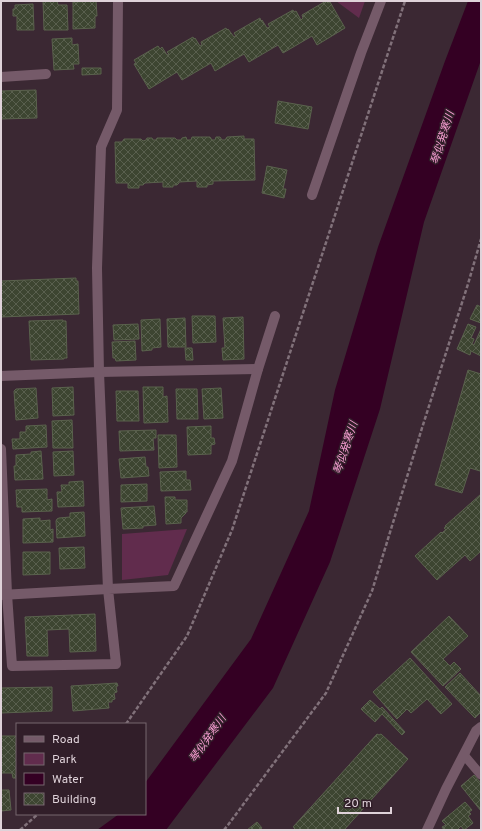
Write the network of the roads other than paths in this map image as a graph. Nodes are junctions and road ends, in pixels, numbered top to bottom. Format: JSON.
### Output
{"nodes":[{"id":1,"x":118,"y":1,"type":"edge"},
{"id":2,"x":381,"y":1,"type":"edge"},
{"id":3,"x":46,"y":74,"type":"dead end"},
{"id":4,"x":1,"y":77,"type":"edge"},
{"id":5,"x":312,"y":195,"type":"dead end"},
{"id":6,"x":274,"y":316,"type":"dead end"},
{"id":7,"x":258,"y":369,"type":"junction"},
{"id":8,"x":99,"y":372,"type":"junction"},
{"id":9,"x":1,"y":376,"type":"edge"},
{"id":10,"x":1,"y":449,"type":"edge"},
{"id":11,"x":108,"y":589,"type":"junction"},
{"id":12,"x":4,"y":595,"type":"edge"},
{"id":13,"x":481,"y":727,"type":"edge"},
{"id":14,"x":464,"y":755,"type":"junction"},
{"id":15,"x":481,"y":775,"type":"edge"},
{"id":16,"x":427,"y":830,"type":"edge"}],
"edges":[{"from":1,"to":8,"type":"street"},
{"from":2,"to":5,"type":"street"},
{"from":3,"to":4,"type":"street"},
{"from":6,"to":7,"type":"street"},
{"from":7,"to":8,"type":"street"},
{"from":7,"to":11,"type":"street"},
{"from":8,"to":9,"type":"street"},
{"from":8,"to":11,"type":"street"},
{"from":10,"to":12,"type":"street"},
{"from":11,"to":12,"type":"street"},
{"from":11,"to":12,"type":"street"},
{"from":13,"to":14,"type":"street"},
{"from":14,"to":15,"type":"lane"},
{"from":14,"to":16,"type":"street"}]}
